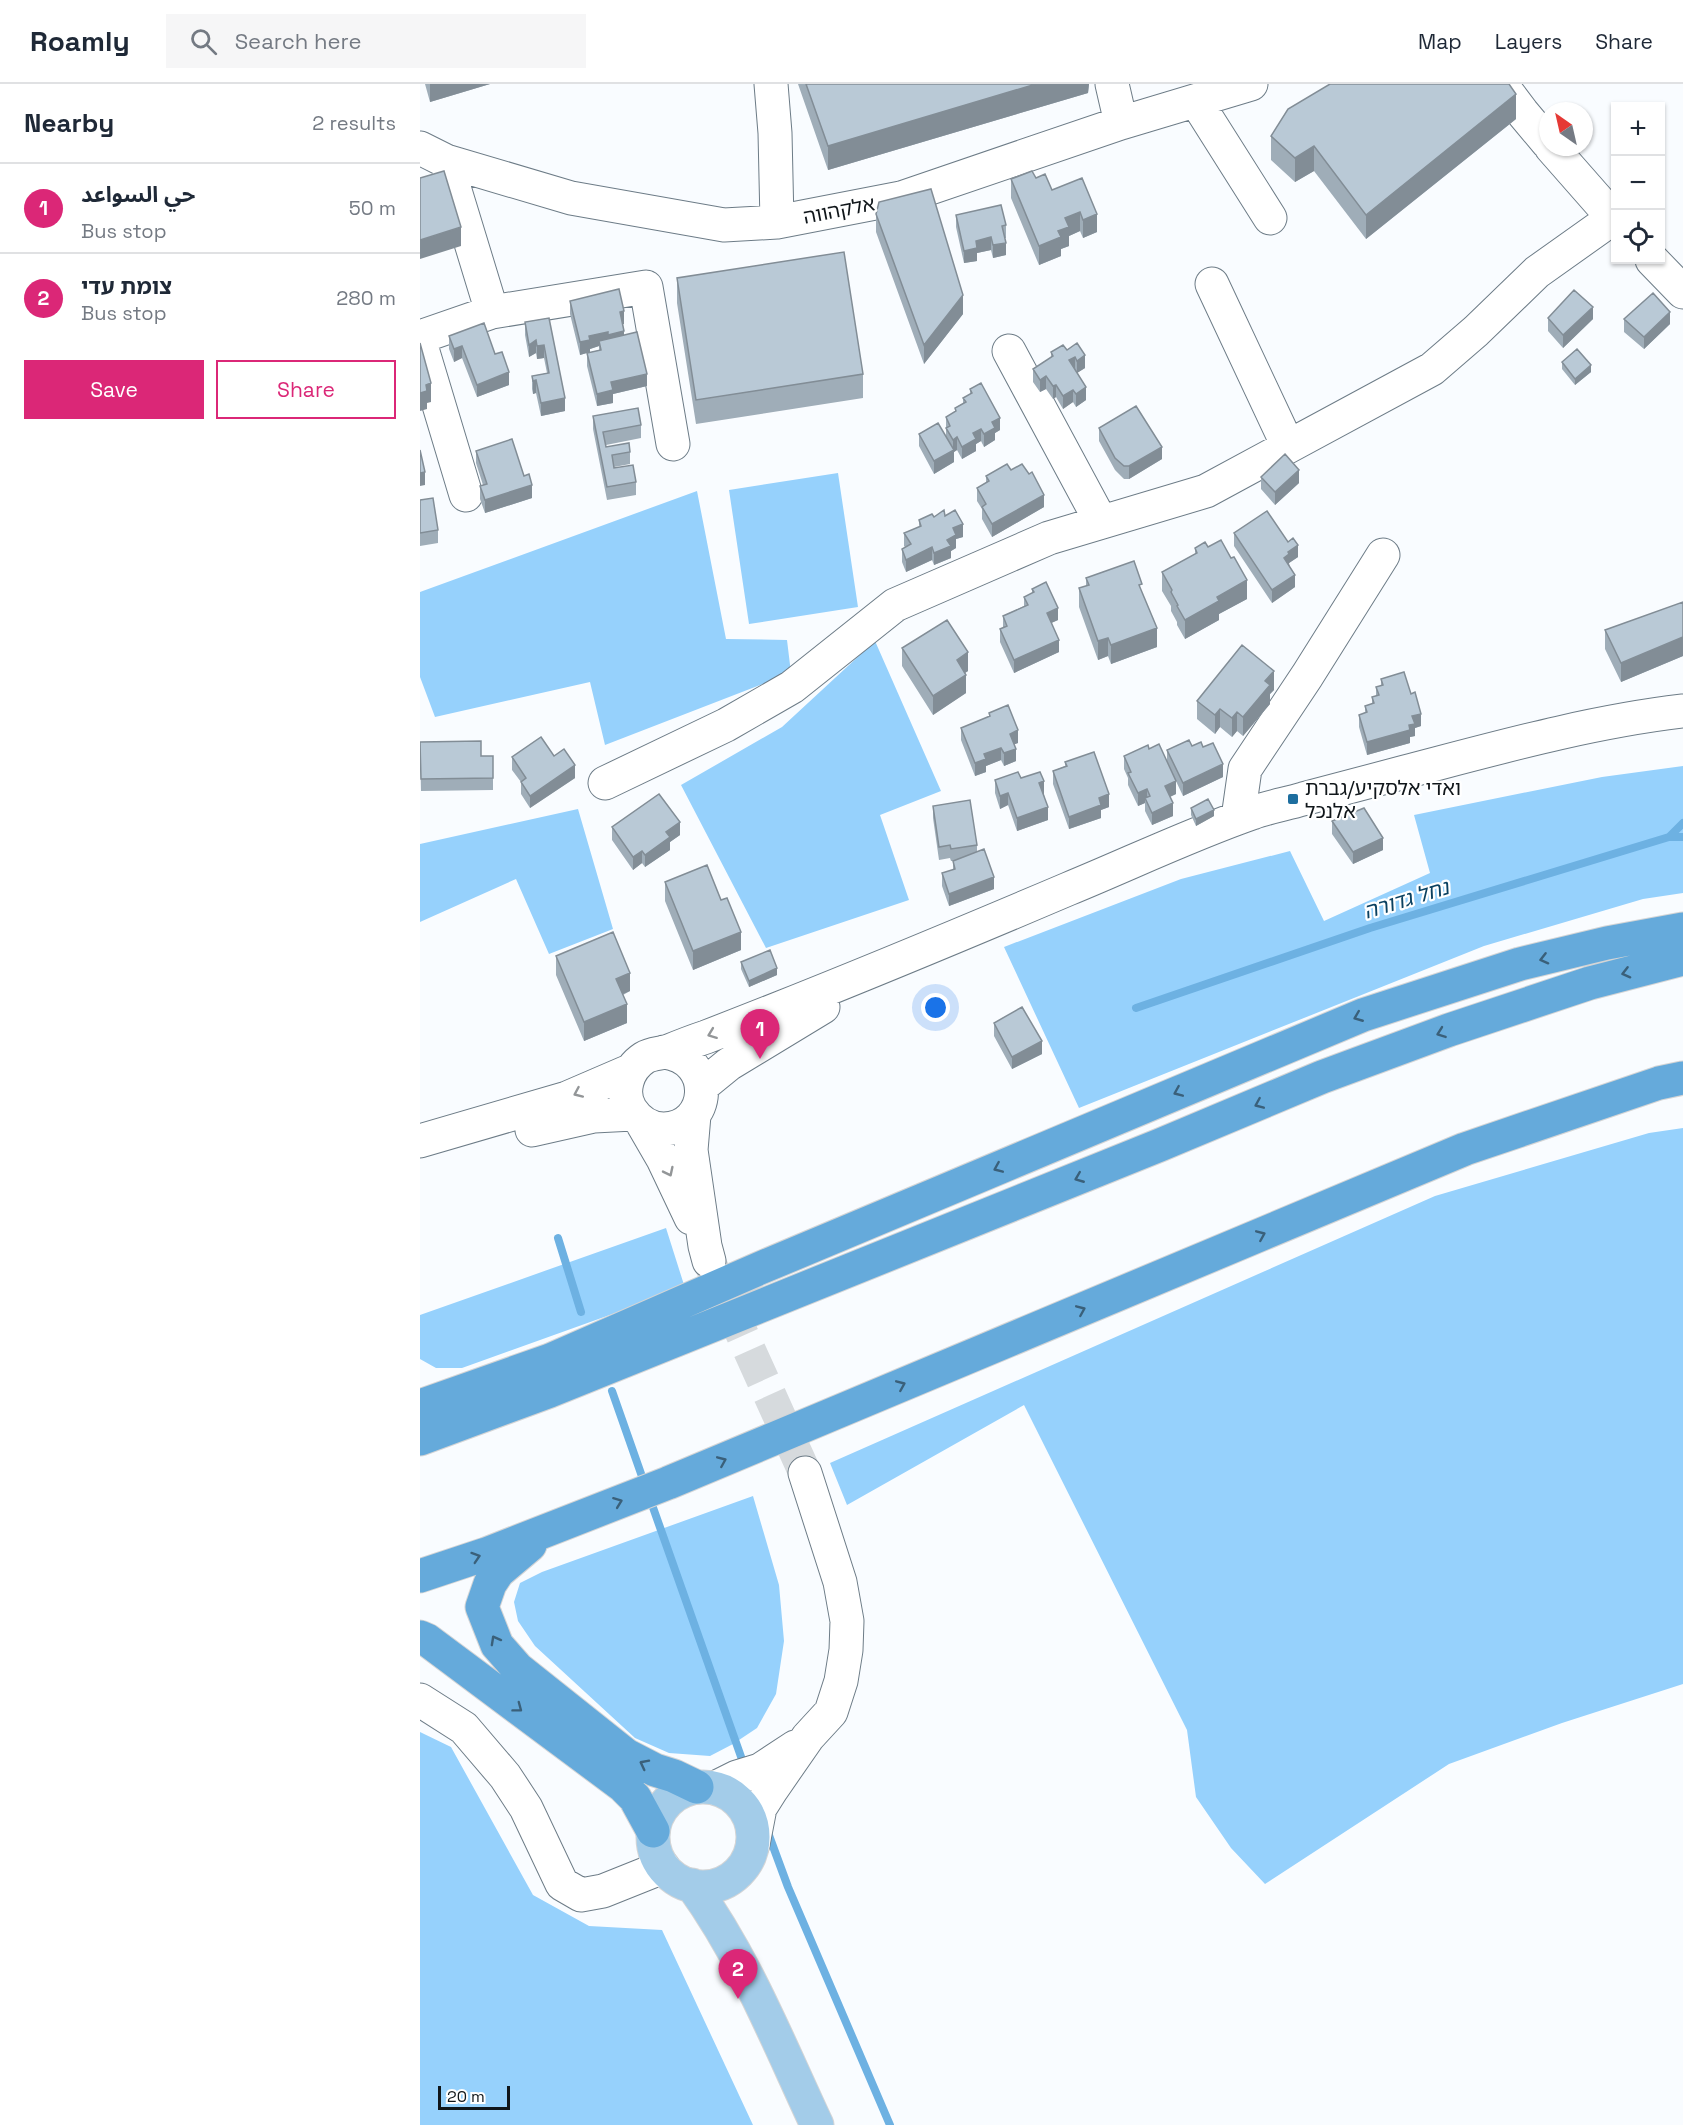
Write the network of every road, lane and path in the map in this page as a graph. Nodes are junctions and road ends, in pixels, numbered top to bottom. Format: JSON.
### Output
{"nodes":[{"id":1,"x":771,"y":84,"type":"edge"},
{"id":2,"x":1112,"y":84,"type":"edge"},
{"id":3,"x":1251,"y":84,"type":"edge"},
{"id":4,"x":1501,"y":84,"type":"edge"},
{"id":5,"x":1196,"y":101,"type":"junction"},
{"id":6,"x":1121,"y":123,"type":"junction"},
{"id":7,"x":1539,"y":132,"type":"edge"},
{"id":8,"x":433,"y":154,"type":"edge"},
{"id":9,"x":1559,"y":156,"type":"edge"},
{"id":10,"x":1611,"y":217,"type":"edge"},
{"id":11,"x":1270,"y":218,"type":"dead end"},
{"id":12,"x":777,"y":222,"type":"junction"},
{"id":13,"x":1611,"y":222,"type":"edge"},
{"id":14,"x":1656,"y":264,"type":"edge"},
{"id":15,"x":1212,"y":284,"type":"dead end"},
{"id":16,"x":1683,"y":292,"type":"edge"},
{"id":17,"x":492,"y":312,"type":"junction"},
{"id":18,"x":420,"y":337,"type":"edge"},
{"id":19,"x":420,"y":342,"type":"edge"},
{"id":20,"x":1009,"y":351,"type":"dead end"},
{"id":21,"x":673,"y":444,"type":"dead end"},
{"id":22,"x":1288,"y":446,"type":"junction"},
{"id":23,"x":466,"y":495,"type":"dead end"},
{"id":24,"x":1101,"y":522,"type":"junction"},
{"id":25,"x":1383,"y":555,"type":"dead end"},
{"id":26,"x":1683,"y":711,"type":"edge"},
{"id":27,"x":605,"y":783,"type":"dead end"},
{"id":28,"x":1238,"y":818,"type":"junction"},
{"id":29,"x":1683,"y":929,"type":"edge"},
{"id":30,"x":903,"y":959,"type":"junction"},
{"id":31,"x":1683,"y":959,"type":"edge"},
{"id":32,"x":664,"y":1052,"type":"junction"},
{"id":33,"x":632,"y":1070,"type":"junction"},
{"id":34,"x":1683,"y":1078,"type":"edge"},
{"id":35,"x":698,"y":1100,"type":"junction"},
{"id":36,"x":637,"y":1117,"type":"junction"},
{"id":37,"x":420,"y":1141,"type":"edge"},
{"id":38,"x":420,"y":1163,"type":"edge"},
{"id":39,"x":420,"y":1389,"type":"edge"},
{"id":40,"x":461,"y":1391,"type":"junction"},
{"id":41,"x":420,"y":1406,"type":"edge"},
{"id":42,"x":420,"y":1439,"type":"edge"},
{"id":43,"x":805,"y":1473,"type":"tunnel mouth"},
{"id":44,"x":559,"y":1526,"type":"junction"},
{"id":45,"x":420,"y":1575,"type":"edge"},
{"id":46,"x":420,"y":1637,"type":"edge"},
{"id":47,"x":420,"y":1700,"type":"edge"},
{"id":48,"x":808,"y":1737,"type":"junction"},
{"id":49,"x":706,"y":1787,"type":"junction"},
{"id":50,"x":653,"y":1831,"type":"junction"},
{"id":51,"x":747,"y":1857,"type":"junction"},
{"id":52,"x":663,"y":1867,"type":"junction"},
{"id":53,"x":692,"y":1885,"type":"junction"},
{"id":54,"x":739,"y":1960,"type":"junction"},
{"id":55,"x":817,"y":2125,"type":"edge"}],
"edges":[{"from":1,"to":12,"type":"street"},
{"from":2,"to":6,"type":"street"},
{"from":3,"to":5,"type":"street","name":"אלקהווה"},
{"from":4,"to":7,"type":"street"},
{"from":5,"to":6,"type":"street","name":"אלקהווה"},
{"from":5,"to":11,"type":"street"},
{"from":6,"to":12,"type":"street","name":"אלקהווה"},
{"from":8,"to":12,"type":"street","name":"אלקהווה"},
{"from":8,"to":17,"type":"street"},
{"from":9,"to":10,"type":"street"},
{"from":13,"to":22,"type":"street"},
{"from":14,"to":16,"type":"street"},
{"from":15,"to":22,"type":"street"},
{"from":17,"to":18,"type":"street"},
{"from":17,"to":21,"type":"street"},
{"from":19,"to":23,"type":"street"},
{"from":20,"to":24,"type":"street"},
{"from":22,"to":24,"type":"street"},
{"from":24,"to":27,"type":"street"},
{"from":25,"to":28,"type":"street"},
{"from":26,"to":28,"type":"street"},
{"from":28,"to":30,"type":"street"},
{"from":29,"to":40,"type":"highway","one_way":true},
{"from":30,"to":32,"type":"street","one_way":true},
{"from":30,"to":35,"type":"street"},
{"from":31,"to":42,"type":"highway","one_way":true},
{"from":32,"to":33,"type":"street"},
{"from":32,"to":35,"type":"street"},
{"from":33,"to":36,"type":"street"},
{"from":33,"to":37,"type":"street","one_way":true},
{"from":44,"to":34,"type":"highway","one_way":true},
{"from":35,"to":36,"type":"street"},
{"from":36,"to":35,"type":"street","one_way":true},
{"from":36,"to":38,"type":"street"},
{"from":39,"to":40,"type":"highway"},
{"from":40,"to":41,"type":"highway"},
{"from":43,"to":48,"type":"street"},
{"from":45,"to":44,"type":"highway","one_way":true},
{"from":49,"to":44,"type":"highway","one_way":true},
{"from":46,"to":50,"type":"highway","one_way":true},
{"from":47,"to":52,"type":"street"},
{"from":48,"to":49,"type":"street"},
{"from":48,"to":51,"type":"street"},
{"from":49,"to":50,"type":"main road"},
{"from":49,"to":51,"type":"main road"},
{"from":50,"to":52,"type":"main road"},
{"from":51,"to":53,"type":"main road"},
{"from":51,"to":54,"type":"main road"},
{"from":52,"to":53,"type":"main road"},
{"from":53,"to":54,"type":"main road"},
{"from":54,"to":55,"type":"main road"}]}
